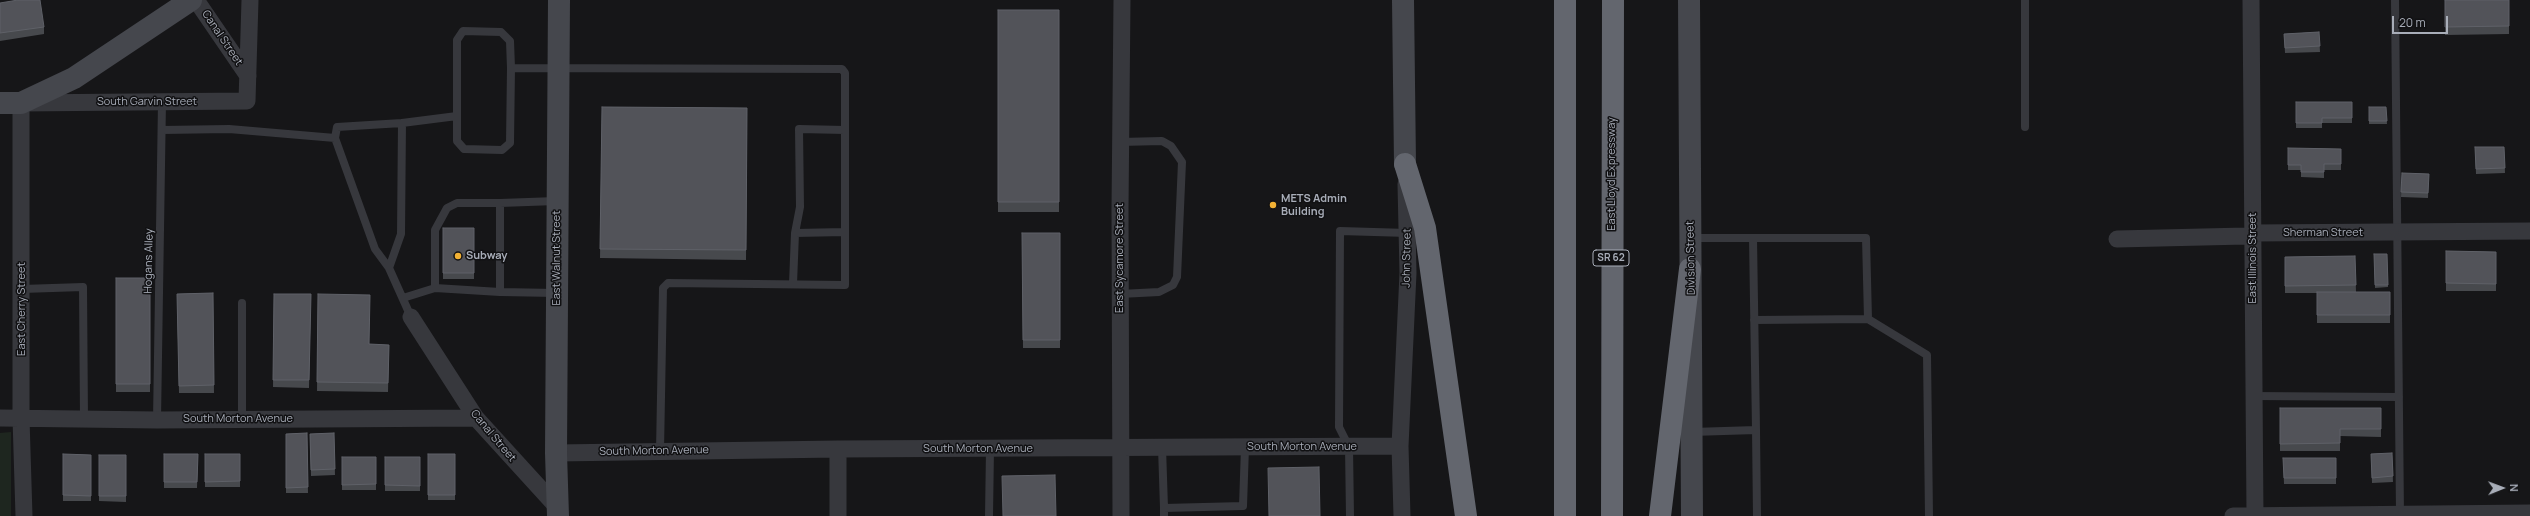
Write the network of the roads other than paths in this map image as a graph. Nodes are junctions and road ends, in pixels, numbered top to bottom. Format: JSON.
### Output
{"nodes":[{"id":1,"x":191,"y":0,"type":"edge"},
{"id":2,"x":196,"y":0,"type":"edge"},
{"id":3,"x":250,"y":0,"type":"edge"},
{"id":4,"x":560,"y":0,"type":"edge"},
{"id":5,"x":1122,"y":0,"type":"edge"},
{"id":6,"x":1403,"y":0,"type":"edge"},
{"id":7,"x":1565,"y":0,"type":"edge"},
{"id":8,"x":1613,"y":0,"type":"edge"},
{"id":9,"x":1689,"y":0,"type":"edge"},
{"id":10,"x":2025,"y":0,"type":"edge"},
{"id":11,"x":2251,"y":0,"type":"edge"},
{"id":12,"x":2395,"y":0,"type":"edge"},
{"id":13,"x":511,"y":68,"type":"junction"},
{"id":14,"x":559,"y":68,"type":"junction"},
{"id":15,"x":248,"y":76,"type":"junction"},
{"id":16,"x":162,"y":102,"type":"junction"},
{"id":17,"x":0,"y":103,"type":"edge"},
{"id":18,"x":21,"y":103,"type":"junction"},
{"id":19,"x":457,"y":116,"type":"junction"},
{"id":20,"x":402,"y":123,"type":"junction"},
{"id":21,"x":2025,"y":127,"type":"dead end"},
{"id":22,"x":162,"y":130,"type":"junction"},
{"id":23,"x":845,"y":130,"type":"junction"},
{"id":24,"x":335,"y":138,"type":"junction"},
{"id":25,"x":1120,"y":142,"type":"junction"},
{"id":26,"x":1405,"y":164,"type":"junction"},
{"id":27,"x":558,"y":201,"type":"junction"},
{"id":28,"x":500,"y":202,"type":"junction"},
{"id":29,"x":2530,"y":231,"type":"edge"},
{"id":30,"x":845,"y":232,"type":"junction"},
{"id":31,"x":2398,"y":232,"type":"junction"},
{"id":32,"x":795,"y":233,"type":"junction"},
{"id":33,"x":1408,"y":233,"type":"junction"},
{"id":34,"x":2253,"y":233,"type":"junction"},
{"id":35,"x":1690,"y":238,"type":"junction"},
{"id":36,"x":1752,"y":238,"type":"junction"},
{"id":37,"x":2117,"y":239,"type":"dead end"},
{"id":38,"x":389,"y":268,"type":"junction"},
{"id":39,"x":1690,"y":269,"type":"junction"},
{"id":40,"x":793,"y":284,"type":"junction"},
{"id":41,"x":434,"y":288,"type":"junction"},
{"id":42,"x":22,"y":289,"type":"junction"},
{"id":43,"x":500,"y":292,"type":"junction"},
{"id":44,"x":557,"y":293,"type":"junction"},
{"id":45,"x":1120,"y":294,"type":"junction"},
{"id":46,"x":403,"y":298,"type":"junction"},
{"id":47,"x":242,"y":303,"type":"dead end"},
{"id":48,"x":411,"y":317,"type":"joint"},
{"id":49,"x":1868,"y":319,"type":"junction"},
{"id":50,"x":1754,"y":320,"type":"junction"},
{"id":51,"x":2253,"y":396,"type":"junction"},
{"id":52,"x":2399,"y":396,"type":"junction"},
{"id":53,"x":0,"y":418,"type":"edge"},
{"id":54,"x":21,"y":418,"type":"junction"},
{"id":55,"x":476,"y":418,"type":"junction"},
{"id":56,"x":84,"y":419,"type":"junction"},
{"id":57,"x":242,"y":419,"type":"junction"},
{"id":58,"x":157,"y":420,"type":"junction"},
{"id":59,"x":1756,"y":430,"type":"junction"},
{"id":60,"x":1692,"y":432,"type":"junction"},
{"id":61,"x":1400,"y":446,"type":"junction"},
{"id":62,"x":1162,"y":447,"type":"junction"},
{"id":63,"x":1246,"y":447,"type":"junction"},
{"id":64,"x":1349,"y":447,"type":"junction"},
{"id":65,"x":1120,"y":448,"type":"junction"},
{"id":66,"x":838,"y":449,"type":"junction"},
{"id":67,"x":990,"y":449,"type":"junction"},
{"id":68,"x":660,"y":451,"type":"junction"},
{"id":69,"x":556,"y":453,"type":"junction"},
{"id":70,"x":558,"y":512,"type":"edge"},
{"id":71,"x":1164,"y":512,"type":"edge"},
{"id":72,"x":2530,"y":513,"type":"edge"},
{"id":73,"x":2400,"y":514,"type":"junction"},
{"id":74,"x":2255,"y":515,"type":"edge"},
{"id":75,"x":24,"y":516,"type":"edge"},
{"id":76,"x":838,"y":516,"type":"edge"},
{"id":77,"x":989,"y":516,"type":"edge"},
{"id":78,"x":1121,"y":516,"type":"edge"},
{"id":79,"x":1350,"y":516,"type":"edge"},
{"id":80,"x":1402,"y":516,"type":"edge"},
{"id":81,"x":1466,"y":516,"type":"edge"},
{"id":82,"x":1565,"y":516,"type":"edge"},
{"id":83,"x":1612,"y":516,"type":"edge"},
{"id":84,"x":1660,"y":516,"type":"edge"},
{"id":85,"x":1692,"y":516,"type":"edge"},
{"id":86,"x":1757,"y":516,"type":"edge"},
{"id":87,"x":1929,"y":516,"type":"edge"},
{"id":88,"x":2233,"y":516,"type":"edge"}],
"edges":[{"from":1,"to":18,"type":"main road","name":"South Garvin Street"},
{"from":2,"to":15,"type":"street","name":"Canal Street"},
{"from":3,"to":15,"type":"street"},
{"from":4,"to":14,"type":"main road","name":"East Walnut Street"},
{"from":5,"to":25,"type":"street","name":"East Sycamore Street"},
{"from":6,"to":26,"type":"main road","name":"John Street"},
{"from":7,"to":82,"type":"highway"},
{"from":8,"to":83,"type":"highway","name":"East Lloyd Expressway","number":"SR 62"},
{"from":9,"to":35,"type":"main road","name":"Division Street"},
{"from":10,"to":21,"type":"lane"},
{"from":11,"to":34,"type":"street","name":"East Illinois Street"},
{"from":12,"to":31,"type":"lane"},
{"from":13,"to":14,"type":"lane"},
{"from":13,"to":19,"type":"lane"},
{"from":13,"to":19,"type":"lane"},
{"from":14,"to":23,"type":"lane"},
{"from":14,"to":27,"type":"main road","name":"East Walnut Street"},
{"from":15,"to":16,"type":"street","name":"South Garvin Street"},
{"from":16,"to":18,"type":"street","name":"South Garvin Street"},
{"from":16,"to":22,"type":"lane","name":"Hogans Alley"},
{"from":17,"to":18,"type":"main road","name":"South Garvin Street"},
{"from":18,"to":42,"type":"street","name":"East Cherry Street"},
{"from":19,"to":20,"type":"lane"},
{"from":20,"to":24,"type":"lane"},
{"from":20,"to":38,"type":"lane"},
{"from":22,"to":24,"type":"lane"},
{"from":22,"to":58,"type":"lane","name":"Hogans Alley"},
{"from":23,"to":30,"type":"lane"},
{"from":23,"to":32,"type":"lane"},
{"from":24,"to":38,"type":"lane"},
{"from":25,"to":45,"type":"street","name":"East Sycamore Street"},
{"from":25,"to":45,"type":"lane"},
{"from":26,"to":33,"type":"street","name":"John Street"},
{"from":26,"to":81,"type":"highway"},
{"from":27,"to":28,"type":"lane"},
{"from":27,"to":44,"type":"main road","name":"East Walnut Street"},
{"from":28,"to":41,"type":"lane"},
{"from":28,"to":43,"type":"lane"},
{"from":29,"to":31,"type":"street","name":"Sherman Street"},
{"from":30,"to":32,"type":"lane"},
{"from":30,"to":40,"type":"lane"},
{"from":31,"to":34,"type":"street","name":"Sherman Street"},
{"from":31,"to":52,"type":"lane"},
{"from":32,"to":40,"type":"lane"},
{"from":33,"to":61,"type":"street","name":"John Street"},
{"from":33,"to":64,"type":"lane"},
{"from":34,"to":37,"type":"street","name":"Sherman Street"},
{"from":34,"to":51,"type":"street","name":"East Illinois Street"},
{"from":35,"to":36,"type":"lane"},
{"from":35,"to":39,"type":"main road","name":"Division Street"},
{"from":36,"to":49,"type":"lane"},
{"from":36,"to":50,"type":"lane"},
{"from":38,"to":46,"type":"lane"},
{"from":39,"to":60,"type":"main road","name":"Division Street"},
{"from":39,"to":84,"type":"highway"},
{"from":40,"to":68,"type":"lane"},
{"from":41,"to":43,"type":"lane"},
{"from":41,"to":46,"type":"lane"},
{"from":42,"to":54,"type":"street","name":"East Cherry Street"},
{"from":42,"to":56,"type":"lane"},
{"from":43,"to":44,"type":"lane"},
{"from":44,"to":69,"type":"main road","name":"East Walnut Street"},
{"from":45,"to":65,"type":"street","name":"East Sycamore Street"},
{"from":46,"to":48,"type":"lane"},
{"from":47,"to":57,"type":"lane"},
{"from":48,"to":55,"type":"street","name":"Canal Street"},
{"from":49,"to":50,"type":"lane"},
{"from":49,"to":87,"type":"lane"},
{"from":50,"to":59,"type":"lane"},
{"from":51,"to":52,"type":"lane"},
{"from":51,"to":74,"type":"street","name":"East Illinois Street"},
{"from":52,"to":73,"type":"lane"},
{"from":53,"to":54,"type":"street","name":"South Morton Avenue"},
{"from":54,"to":56,"type":"street","name":"South Morton Avenue"},
{"from":54,"to":75,"type":"street","name":"East Cherry Street"},
{"from":55,"to":57,"type":"street","name":"South Morton Avenue"},
{"from":55,"to":70,"type":"street","name":"Canal Street"},
{"from":56,"to":58,"type":"street","name":"South Morton Avenue"},
{"from":57,"to":58,"type":"street","name":"South Morton Avenue"},
{"from":59,"to":60,"type":"lane"},
{"from":59,"to":86,"type":"lane"},
{"from":60,"to":85,"type":"main road","name":"Division Street"},
{"from":61,"to":64,"type":"street","name":"South Morton Avenue"},
{"from":61,"to":80,"type":"street","name":"John Street"},
{"from":62,"to":63,"type":"street","name":"South Morton Avenue"},
{"from":62,"to":65,"type":"street","name":"South Morton Avenue"},
{"from":62,"to":71,"type":"lane"},
{"from":63,"to":64,"type":"street","name":"South Morton Avenue"},
{"from":63,"to":71,"type":"lane"},
{"from":64,"to":79,"type":"lane"},
{"from":65,"to":67,"type":"street","name":"South Morton Avenue"},
{"from":65,"to":78,"type":"street","name":"East Sycamore Street"},
{"from":66,"to":67,"type":"street","name":"South Morton Avenue"},
{"from":66,"to":68,"type":"street","name":"South Morton Avenue"},
{"from":66,"to":76,"type":"street"},
{"from":67,"to":77,"type":"lane"},
{"from":68,"to":69,"type":"street","name":"South Morton Avenue"},
{"from":69,"to":70,"type":"main road","name":"East Walnut Street"},
{"from":72,"to":73,"type":"street"},
{"from":73,"to":74,"type":"street"},
{"from":74,"to":88,"type":"street"}]}
